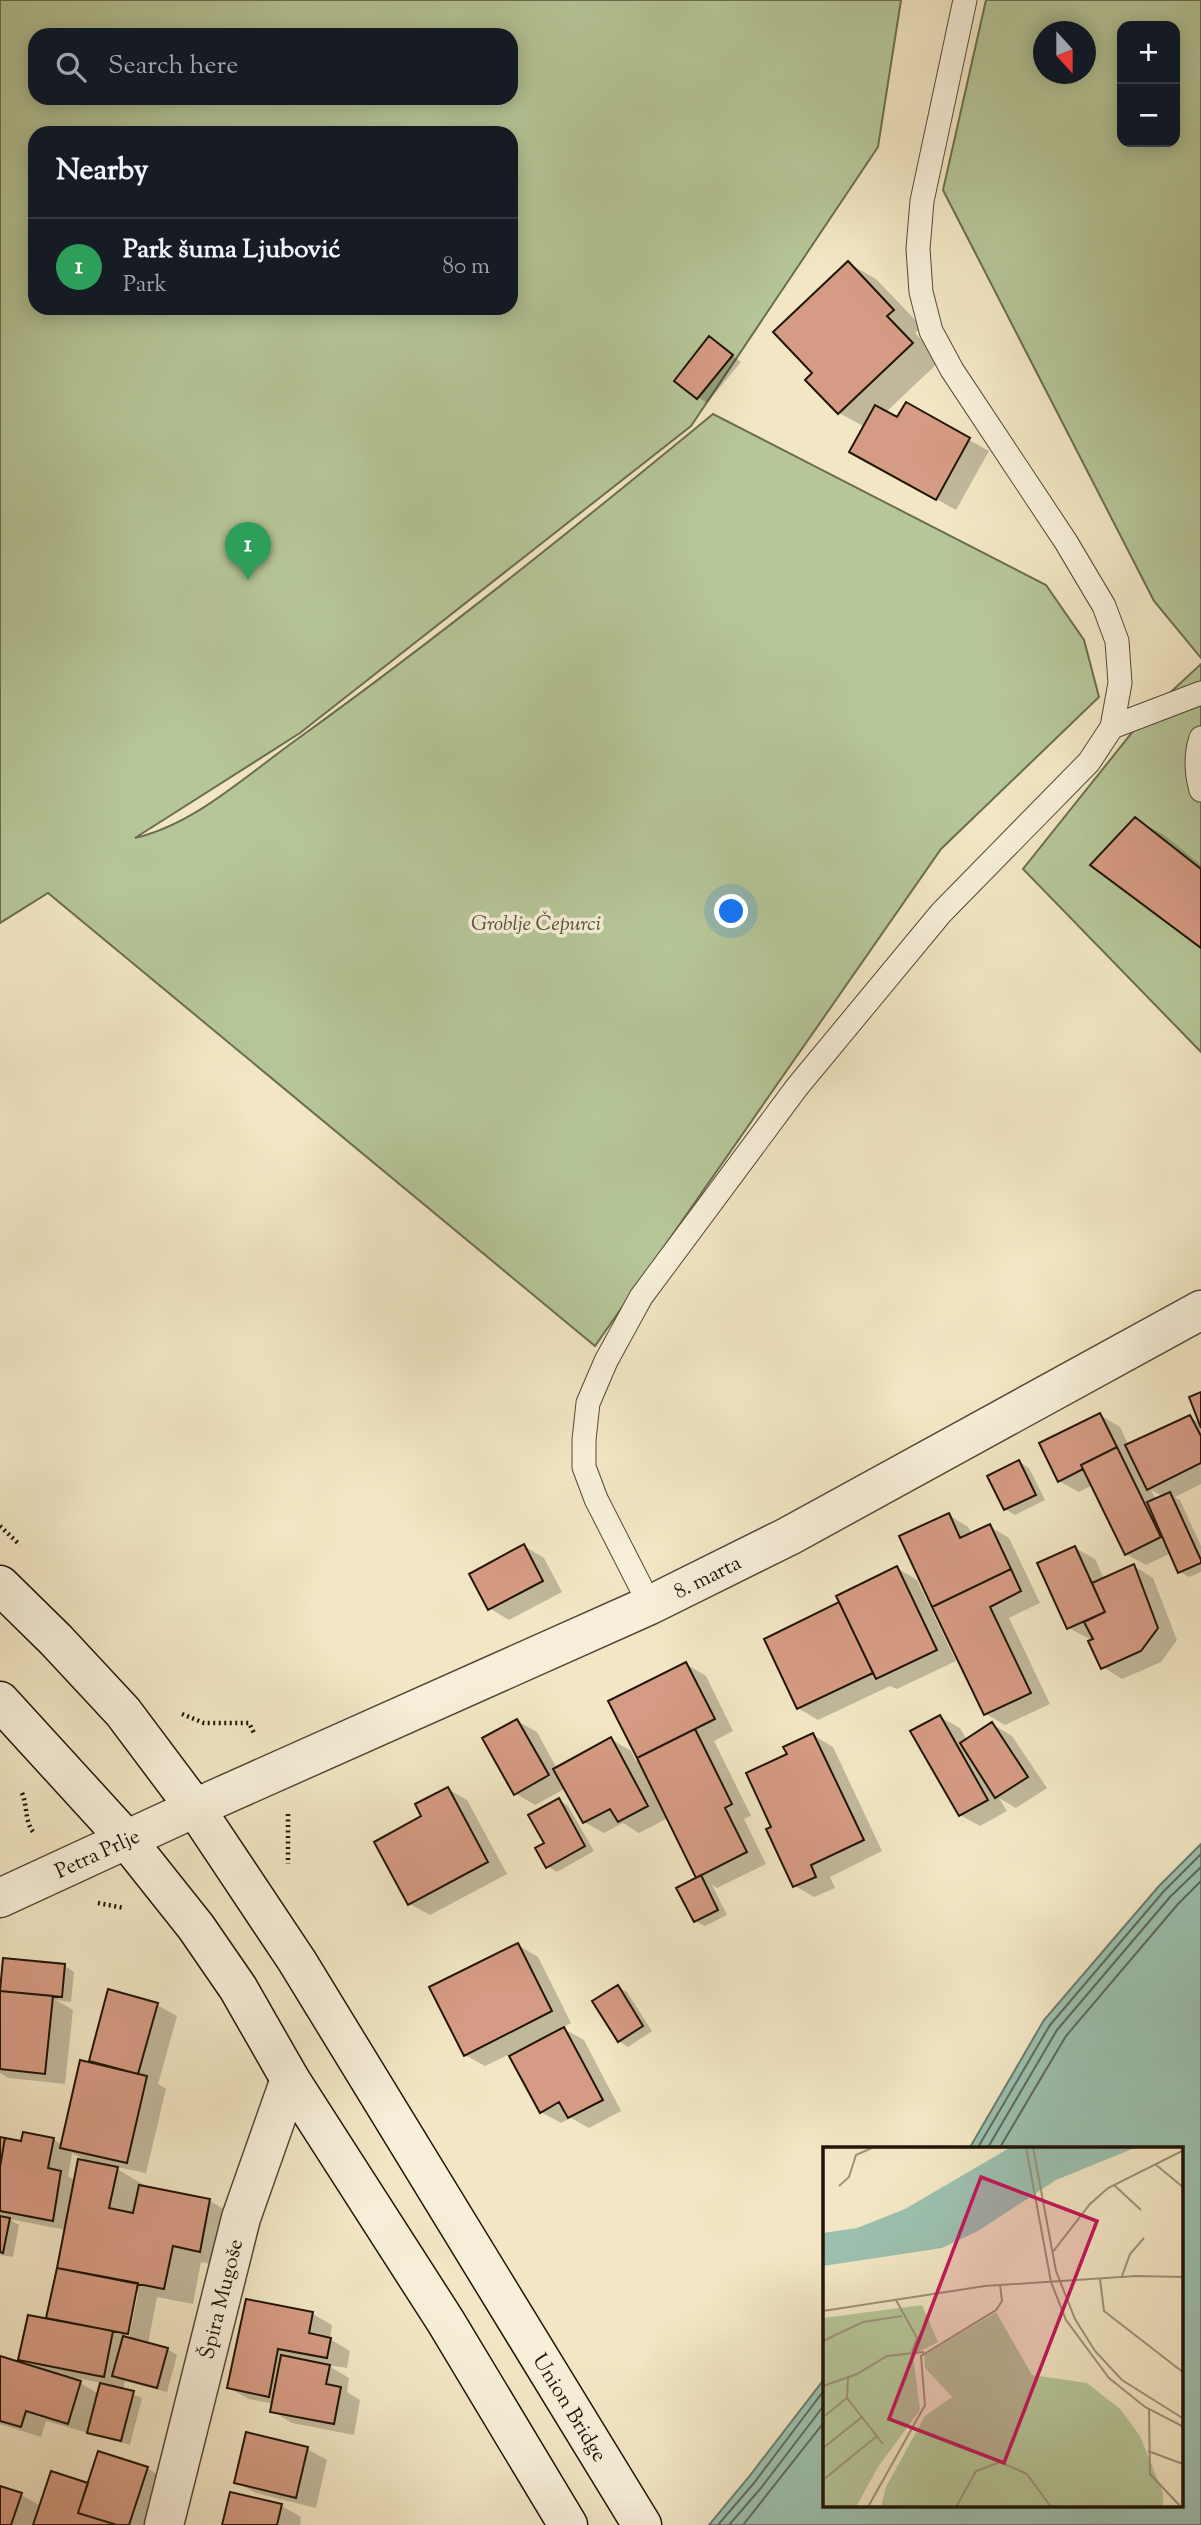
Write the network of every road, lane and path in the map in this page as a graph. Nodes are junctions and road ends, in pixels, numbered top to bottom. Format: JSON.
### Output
{"nodes":[{"id":1,"x":965,"y":0,"type":"edge"},
{"id":2,"x":1201,"y":693,"type":"edge"},
{"id":3,"x":1112,"y":727,"type":"junction"},
{"id":4,"x":1201,"y":738,"type":"edge"},
{"id":5,"x":1201,"y":790,"type":"edge"},
{"id":6,"x":1201,"y":1310,"type":"edge"},
{"id":7,"x":0,"y":1584,"type":"edge"},
{"id":8,"x":650,"y":1605,"type":"junction"},
{"id":9,"x":0,"y":1701,"type":"edge"},
{"id":10,"x":195,"y":1808,"type":"junction"},
{"id":11,"x":126,"y":1839,"type":"junction"},
{"id":12,"x":0,"y":1898,"type":"edge"},
{"id":13,"x":290,"y":2079,"type":"junction"},
{"id":14,"x":164,"y":2525,"type":"edge"},
{"id":15,"x":568,"y":2525,"type":"edge"},
{"id":16,"x":642,"y":2525,"type":"edge"}],
"edges":[{"from":1,"to":3,"type":"lane"},
{"from":2,"to":3,"type":"lane"},
{"from":3,"to":8,"type":"lane"},
{"from":4,"to":5,"type":"lane"},
{"from":6,"to":8,"type":"main road","name":"8. marta"},
{"from":7,"to":10,"type":"main road","name":"Union Bridge"},
{"from":8,"to":10,"type":"main road","name":"8. marta"},
{"from":9,"to":11,"type":"main road"},
{"from":10,"to":11,"type":"main road","name":"Petra Prlje"},
{"from":10,"to":16,"type":"main road","name":"Union Bridge"},
{"from":11,"to":12,"type":"main road","name":"Petra Prlje"},
{"from":11,"to":13,"type":"main road"},
{"from":13,"to":14,"type":"main road","name":"Špira Mugoše"},
{"from":13,"to":15,"type":"main road"}]}
